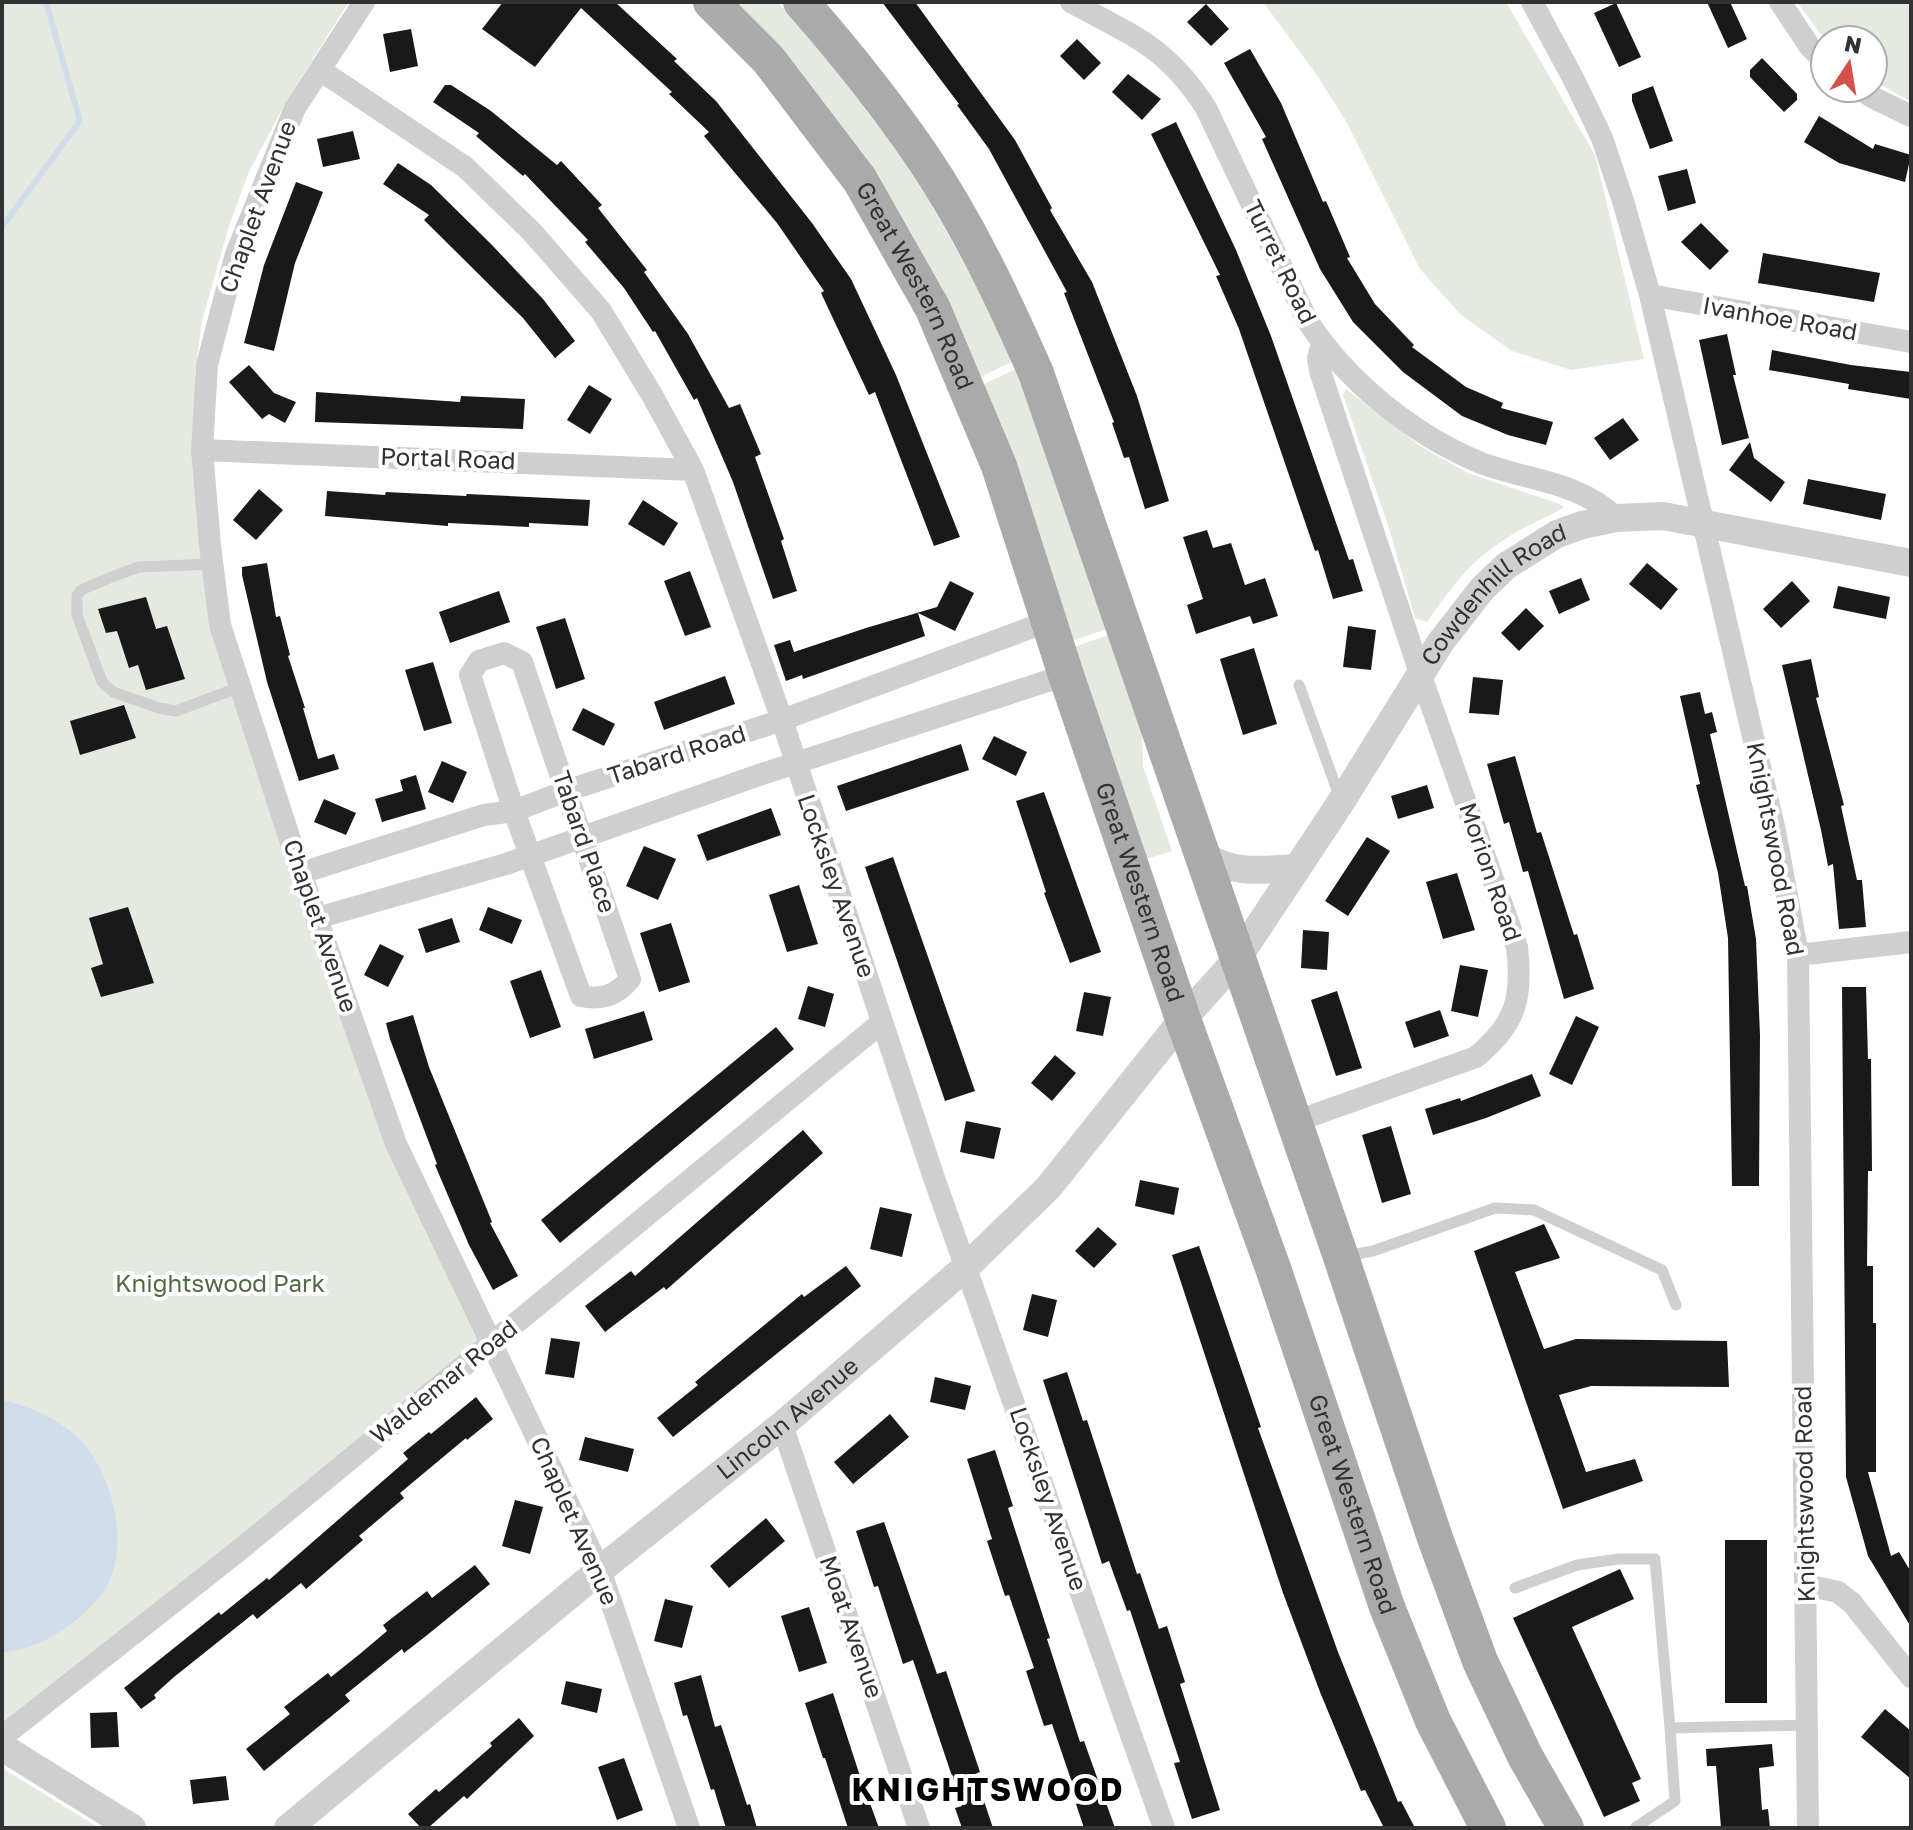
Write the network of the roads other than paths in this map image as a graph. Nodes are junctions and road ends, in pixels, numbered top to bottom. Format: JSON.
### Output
{"nodes":[{"id":1,"x":364,"y":2,"type":"edge"},
{"id":2,"x":711,"y":2,"type":"edge"},
{"id":3,"x":801,"y":2,"type":"edge"},
{"id":4,"x":1071,"y":2,"type":"edge"},
{"id":5,"x":1532,"y":2,"type":"edge"},
{"id":6,"x":1780,"y":2,"type":"edge"},
{"id":7,"x":1809,"y":46,"type":"edge"},
{"id":8,"x":320,"y":70,"type":"junction"},
{"id":9,"x":1886,"y":104,"type":"edge"},
{"id":10,"x":1911,"y":116,"type":"edge"},
{"id":11,"x":1650,"y":295,"type":"junction"},
{"id":12,"x":1911,"y":342,"type":"edge"},
{"id":13,"x":1322,"y":343,"type":"junction"},
{"id":14,"x":202,"y":450,"type":"junction"},
{"id":15,"x":693,"y":470,"type":"junction"},
{"id":16,"x":1616,"y":518,"type":"junction"},
{"id":17,"x":1702,"y":523,"type":"junction"},
{"id":18,"x":1911,"y":563,"type":"edge"},
{"id":19,"x":212,"y":564,"type":"junction"},
{"id":20,"x":1049,"y":621,"type":"junction"},
{"id":21,"x":1066,"y":675,"type":"junction"},
{"id":22,"x":1421,"y":676,"type":"junction"},
{"id":23,"x":1299,"y":685,"type":"dead end"},
{"id":24,"x":240,"y":687,"type":"junction"},
{"id":25,"x":782,"y":720,"type":"junction"},
{"id":26,"x":795,"y":764,"type":"junction"},
{"id":27,"x":566,"y":791,"type":"junction"},
{"id":28,"x":1341,"y":802,"type":"junction"},
{"id":29,"x":514,"y":811,"type":"junction"},
{"id":30,"x":583,"y":837,"type":"junction"},
{"id":31,"x":1202,"y":854,"type":"junction"},
{"id":32,"x":531,"y":855,"type":"junction"},
{"id":33,"x":1297,"y":868,"type":"junction"},
{"id":34,"x":301,"y":873,"type":"junction"},
{"id":35,"x":317,"y":918,"type":"junction"},
{"id":36,"x":1911,"y":942,"type":"edge"},
{"id":37,"x":1798,"y":955,"type":"junction"},
{"id":38,"x":1237,"y":959,"type":"junction"},
{"id":39,"x":1183,"y":1019,"type":"junction"},
{"id":40,"x":881,"y":1023,"type":"junction"},
{"id":41,"x":1294,"y":1122,"type":"junction"},
{"id":42,"x":1341,"y":1257,"type":"junction"},
{"id":43,"x":967,"y":1266,"type":"junction"},
{"id":44,"x":1676,"y":1305,"type":"dead end"},
{"id":45,"x":492,"y":1343,"type":"junction"},
{"id":46,"x":782,"y":1425,"type":"junction"},
{"id":47,"x":600,"y":1570,"type":"junction"},
{"id":48,"x":1806,"y":1585,"type":"junction"},
{"id":49,"x":1515,"y":1588,"type":"dead end"},
{"id":50,"x":1911,"y":1677,"type":"edge"},
{"id":51,"x":1808,"y":1725,"type":"junction"},
{"id":52,"x":1670,"y":1728,"type":"junction"},
{"id":53,"x":2,"y":1737,"type":"edge"},
{"id":54,"x":2,"y":1747,"type":"edge"},
{"id":55,"x":1636,"y":1827,"type":"edge"},
{"id":56,"x":132,"y":1828,"type":"edge"},
{"id":57,"x":288,"y":1828,"type":"edge"},
{"id":58,"x":689,"y":1828,"type":"edge"},
{"id":59,"x":919,"y":1828,"type":"edge"},
{"id":60,"x":1164,"y":1828,"type":"edge"},
{"id":61,"x":1488,"y":1828,"type":"edge"},
{"id":62,"x":1566,"y":1828,"type":"edge"},
{"id":63,"x":1808,"y":1828,"type":"edge"}],
"edges":[{"from":1,"to":8,"type":"street","name":"Chaplet Avenue"},
{"from":2,"to":20,"type":"main road","name":"Great Western Road"},
{"from":3,"to":31,"type":"main road"},
{"from":4,"to":13,"type":"street","name":"Turret Road"},
{"from":5,"to":11,"type":"street","name":"Knightswood Road"},
{"from":6,"to":7,"type":"street"},
{"from":8,"to":14,"type":"street","name":"Chaplet Avenue"},
{"from":8,"to":15,"type":"street","name":"Locksley Avenue"},
{"from":9,"to":10,"type":"street"},
{"from":11,"to":12,"type":"street","name":"Ivanhoe Road"},
{"from":11,"to":17,"type":"street","name":"Knightswood Road"},
{"from":13,"to":16,"type":"street"},
{"from":13,"to":22,"type":"street","name":"Turret Road"},
{"from":14,"to":15,"type":"street","name":"Portal Road"},
{"from":14,"to":19,"type":"street","name":"Chaplet Avenue"},
{"from":15,"to":25,"type":"street","name":"Locksley Avenue"},
{"from":16,"to":17,"type":"street","name":"Cowdenhill Road"},
{"from":16,"to":22,"type":"street","name":"Cowdenhill Road"},
{"from":17,"to":18,"type":"street","name":"Cowdenhill Road"},
{"from":17,"to":37,"type":"street","name":"Knightswood Road"},
{"from":19,"to":24,"type":"street","name":"Chaplet Avenue"},
{"from":19,"to":24,"type":"lane"},
{"from":20,"to":21,"type":"main road","name":"Great Western Road"},
{"from":20,"to":25,"type":"street","name":"Tabard Road"},
{"from":21,"to":26,"type":"street","name":"Tabard Road"},
{"from":21,"to":39,"type":"main road","name":"Great Western Road"},
{"from":22,"to":28,"type":"street","name":"Cowdenhill Road"},
{"from":22,"to":41,"type":"street","name":"Morion Road"},
{"from":23,"to":28,"type":"lane"},
{"from":24,"to":34,"type":"street","name":"Chaplet Avenue"},
{"from":25,"to":26,"type":"street","name":"Locksley Avenue"},
{"from":25,"to":27,"type":"street","name":"Tabard Road"},
{"from":26,"to":30,"type":"street","name":"Tabard Road"},
{"from":26,"to":40,"type":"street","name":"Locksley Avenue"},
{"from":27,"to":29,"type":"street","name":"Tabard Road"},
{"from":27,"to":29,"type":"street","name":"Tabard Place"},
{"from":27,"to":30,"type":"street","name":"Tabard Place"},
{"from":28,"to":33,"type":"street","name":"Cowdenhill Road"},
{"from":29,"to":32,"type":"street","name":"Tabard Place"},
{"from":29,"to":34,"type":"street","name":"Tabard Road"},
{"from":30,"to":32,"type":"street","name":"Tabard Road"},
{"from":30,"to":32,"type":"street","name":"Tabard Place"},
{"from":31,"to":33,"type":"street"},
{"from":31,"to":38,"type":"main road"},
{"from":32,"to":35,"type":"street","name":"Tabard Road"},
{"from":33,"to":38,"type":"street","name":"Cowdenhill Road"},
{"from":34,"to":35,"type":"street","name":"Chaplet Avenue"},
{"from":35,"to":45,"type":"street","name":"Chaplet Avenue"},
{"from":36,"to":37,"type":"street"},
{"from":37,"to":48,"type":"street","name":"Knightswood Road"},
{"from":38,"to":39,"type":"street","name":"Lincoln Avenue"},
{"from":38,"to":41,"type":"main road"},
{"from":39,"to":43,"type":"street","name":"Lincoln Avenue"},
{"from":39,"to":61,"type":"main road","name":"Great Western Road"},
{"from":40,"to":43,"type":"street","name":"Locksley Avenue"},
{"from":40,"to":45,"type":"street","name":"Waldemar Road"},
{"from":41,"to":42,"type":"main road"},
{"from":42,"to":44,"type":"lane"},
{"from":42,"to":62,"type":"main road"},
{"from":43,"to":46,"type":"street","name":"Lincoln Avenue"},
{"from":43,"to":60,"type":"street","name":"Locksley Avenue"},
{"from":45,"to":47,"type":"street","name":"Chaplet Avenue"},
{"from":45,"to":53,"type":"street","name":"Waldemar Road"},
{"from":46,"to":47,"type":"street","name":"Lincoln Avenue"},
{"from":46,"to":59,"type":"street","name":"Moat Avenue"},
{"from":47,"to":57,"type":"street","name":"Lincoln Avenue"},
{"from":47,"to":58,"type":"street","name":"Chaplet Avenue"},
{"from":48,"to":50,"type":"street"},
{"from":48,"to":51,"type":"street","name":"Knightswood Road"},
{"from":49,"to":52,"type":"lane"},
{"from":51,"to":52,"type":"lane"},
{"from":51,"to":63,"type":"street","name":"Knightswood Road"},
{"from":52,"to":55,"type":"lane"},
{"from":54,"to":56,"type":"street"}]}
